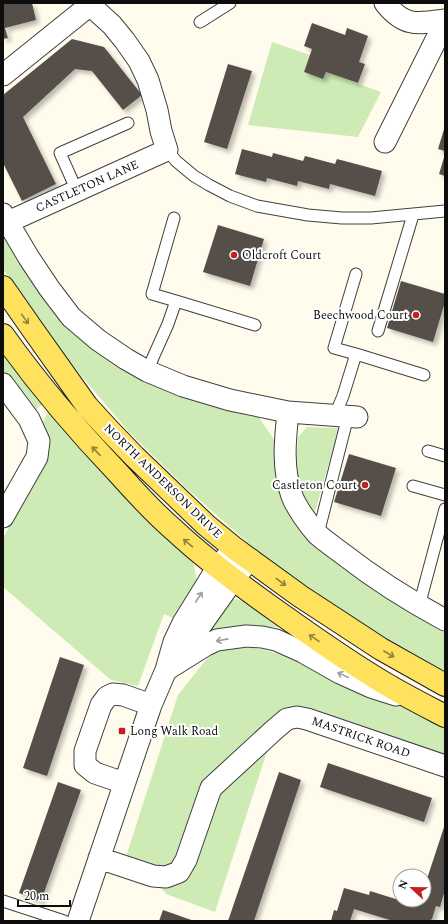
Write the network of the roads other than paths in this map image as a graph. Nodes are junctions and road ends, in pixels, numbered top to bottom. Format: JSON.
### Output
{"nodes":[{"id":1,"x":230,"y":3,"type":"edge"},
{"id":2,"x":385,"y":3,"type":"edge"},
{"id":3,"x":90,"y":4,"type":"edge"},
{"id":4,"x":445,"y":21,"type":"edge"},
{"id":5,"x":200,"y":22,"type":"dead end"},
{"id":6,"x":3,"y":75,"type":"edge"},
{"id":7,"x":128,"y":124,"type":"dead end"},
{"id":8,"x":385,"y":142,"type":"dead end"},
{"id":9,"x":167,"y":150,"type":"junction"},
{"id":10,"x":77,"y":191,"type":"junction"},
{"id":11,"x":445,"y":211,"type":"edge"},
{"id":12,"x":413,"y":214,"type":"junction"},
{"id":13,"x":5,"y":218,"type":"edge"},
{"id":14,"x":174,"y":218,"type":"dead end"},
{"id":15,"x":356,"y":274,"type":"dead end"},
{"id":16,"x":3,"y":287,"type":"edge"},
{"id":17,"x":176,"y":302,"type":"junction"},
{"id":18,"x":255,"y":325,"type":"dead end"},
{"id":19,"x":378,"y":331,"type":"dead end"},
{"id":20,"x":3,"y":335,"type":"edge"},
{"id":21,"x":356,"y":354,"type":"junction"},
{"id":22,"x":147,"y":371,"type":"junction"},
{"id":23,"x":424,"y":375,"type":"dead end"},
{"id":24,"x":3,"y":384,"type":"edge"},
{"id":25,"x":288,"y":412,"type":"junction"},
{"id":26,"x":347,"y":416,"type":"junction"},
{"id":27,"x":428,"y":451,"type":"dead end"},
{"id":28,"x":445,"y":456,"type":"edge"},
{"id":29,"x":413,"y":486,"type":"dead end"},
{"id":30,"x":445,"y":495,"type":"edge"},
{"id":31,"x":445,"y":509,"type":"edge"},
{"id":32,"x":3,"y":517,"type":"edge"},
{"id":33,"x":318,"y":534,"type":"junction"},
{"id":34,"x":242,"y":554,"type":"junction"},
{"id":35,"x":225,"y":574,"type":"junction"},
{"id":36,"x":419,"y":606,"type":"junction"},
{"id":37,"x":445,"y":620,"type":"edge"},
{"id":38,"x":166,"y":670,"type":"junction"},
{"id":39,"x":445,"y":685,"type":"edge"},
{"id":40,"x":419,"y":702,"type":"junction"},
{"id":41,"x":151,"y":705,"type":"junction"},
{"id":42,"x":445,"y":716,"type":"edge"},
{"id":43,"x":445,"y":766,"type":"edge"},
{"id":44,"x":124,"y":783,"type":"junction"},
{"id":45,"x":99,"y":858,"type":"junction"},
{"id":46,"x":3,"y":900,"type":"edge"},
{"id":47,"x":64,"y":921,"type":"edge"},
{"id":48,"x":78,"y":921,"type":"edge"}],
"edges":[{"from":1,"to":5,"type":"lane"},
{"from":2,"to":4,"type":"street"},
{"from":3,"to":6,"type":"street"},
{"from":3,"to":9,"type":"street"},
{"from":4,"to":8,"type":"street"},
{"from":7,"to":10,"type":"lane"},
{"from":9,"to":10,"type":"street","name":"CASTLETON LANE"},
{"from":9,"to":12,"type":"lane"},
{"from":10,"to":13,"type":"street","name":"CASTLETON LANE"},
{"from":11,"to":12,"type":"lane"},
{"from":12,"to":19,"type":"lane"},
{"from":13,"to":22,"type":"street"},
{"from":14,"to":17,"type":"lane"},
{"from":15,"to":21,"type":"lane"},
{"from":16,"to":34,"type":"main road","name":"NORTH ANDERSON DRIVE","one_way":true},
{"from":17,"to":18,"type":"lane"},
{"from":17,"to":22,"type":"lane"},
{"from":35,"to":20,"type":"main road","name":"NORTH ANDERSON DRIVE","one_way":true},
{"from":21,"to":23,"type":"lane"},
{"from":21,"to":26,"type":"lane"},
{"from":22,"to":25,"type":"street"},
{"from":24,"to":32,"type":"street"},
{"from":25,"to":26,"type":"street"},
{"from":25,"to":33,"type":"street"},
{"from":26,"to":33,"type":"lane"},
{"from":27,"to":28,"type":"lane"},
{"from":29,"to":30,"type":"lane"},
{"from":31,"to":36,"type":"lane"},
{"from":33,"to":36,"type":"street"},
{"from":34,"to":35,"type":"street"},
{"from":34,"to":39,"type":"main road","name":"NORTH ANDERSON DRIVE","one_way":true},
{"from":35,"to":38,"type":"street"},
{"from":40,"to":35,"type":"main road","name":"NORTH ANDERSON DRIVE","one_way":true},
{"from":36,"to":37,"type":"street"},
{"from":40,"to":38,"type":"street","one_way":true},
{"from":38,"to":41,"type":"street"},
{"from":40,"to":42,"type":"main road","name":"NORTH ANDERSON DRIVE"},
{"from":41,"to":44,"type":"street"},
{"from":41,"to":44,"type":"street"},
{"from":43,"to":45,"type":"street","name":"MASTRICK ROAD"},
{"from":44,"to":45,"type":"street"},
{"from":45,"to":48,"type":"street"},
{"from":46,"to":47,"type":"lane"}]}
